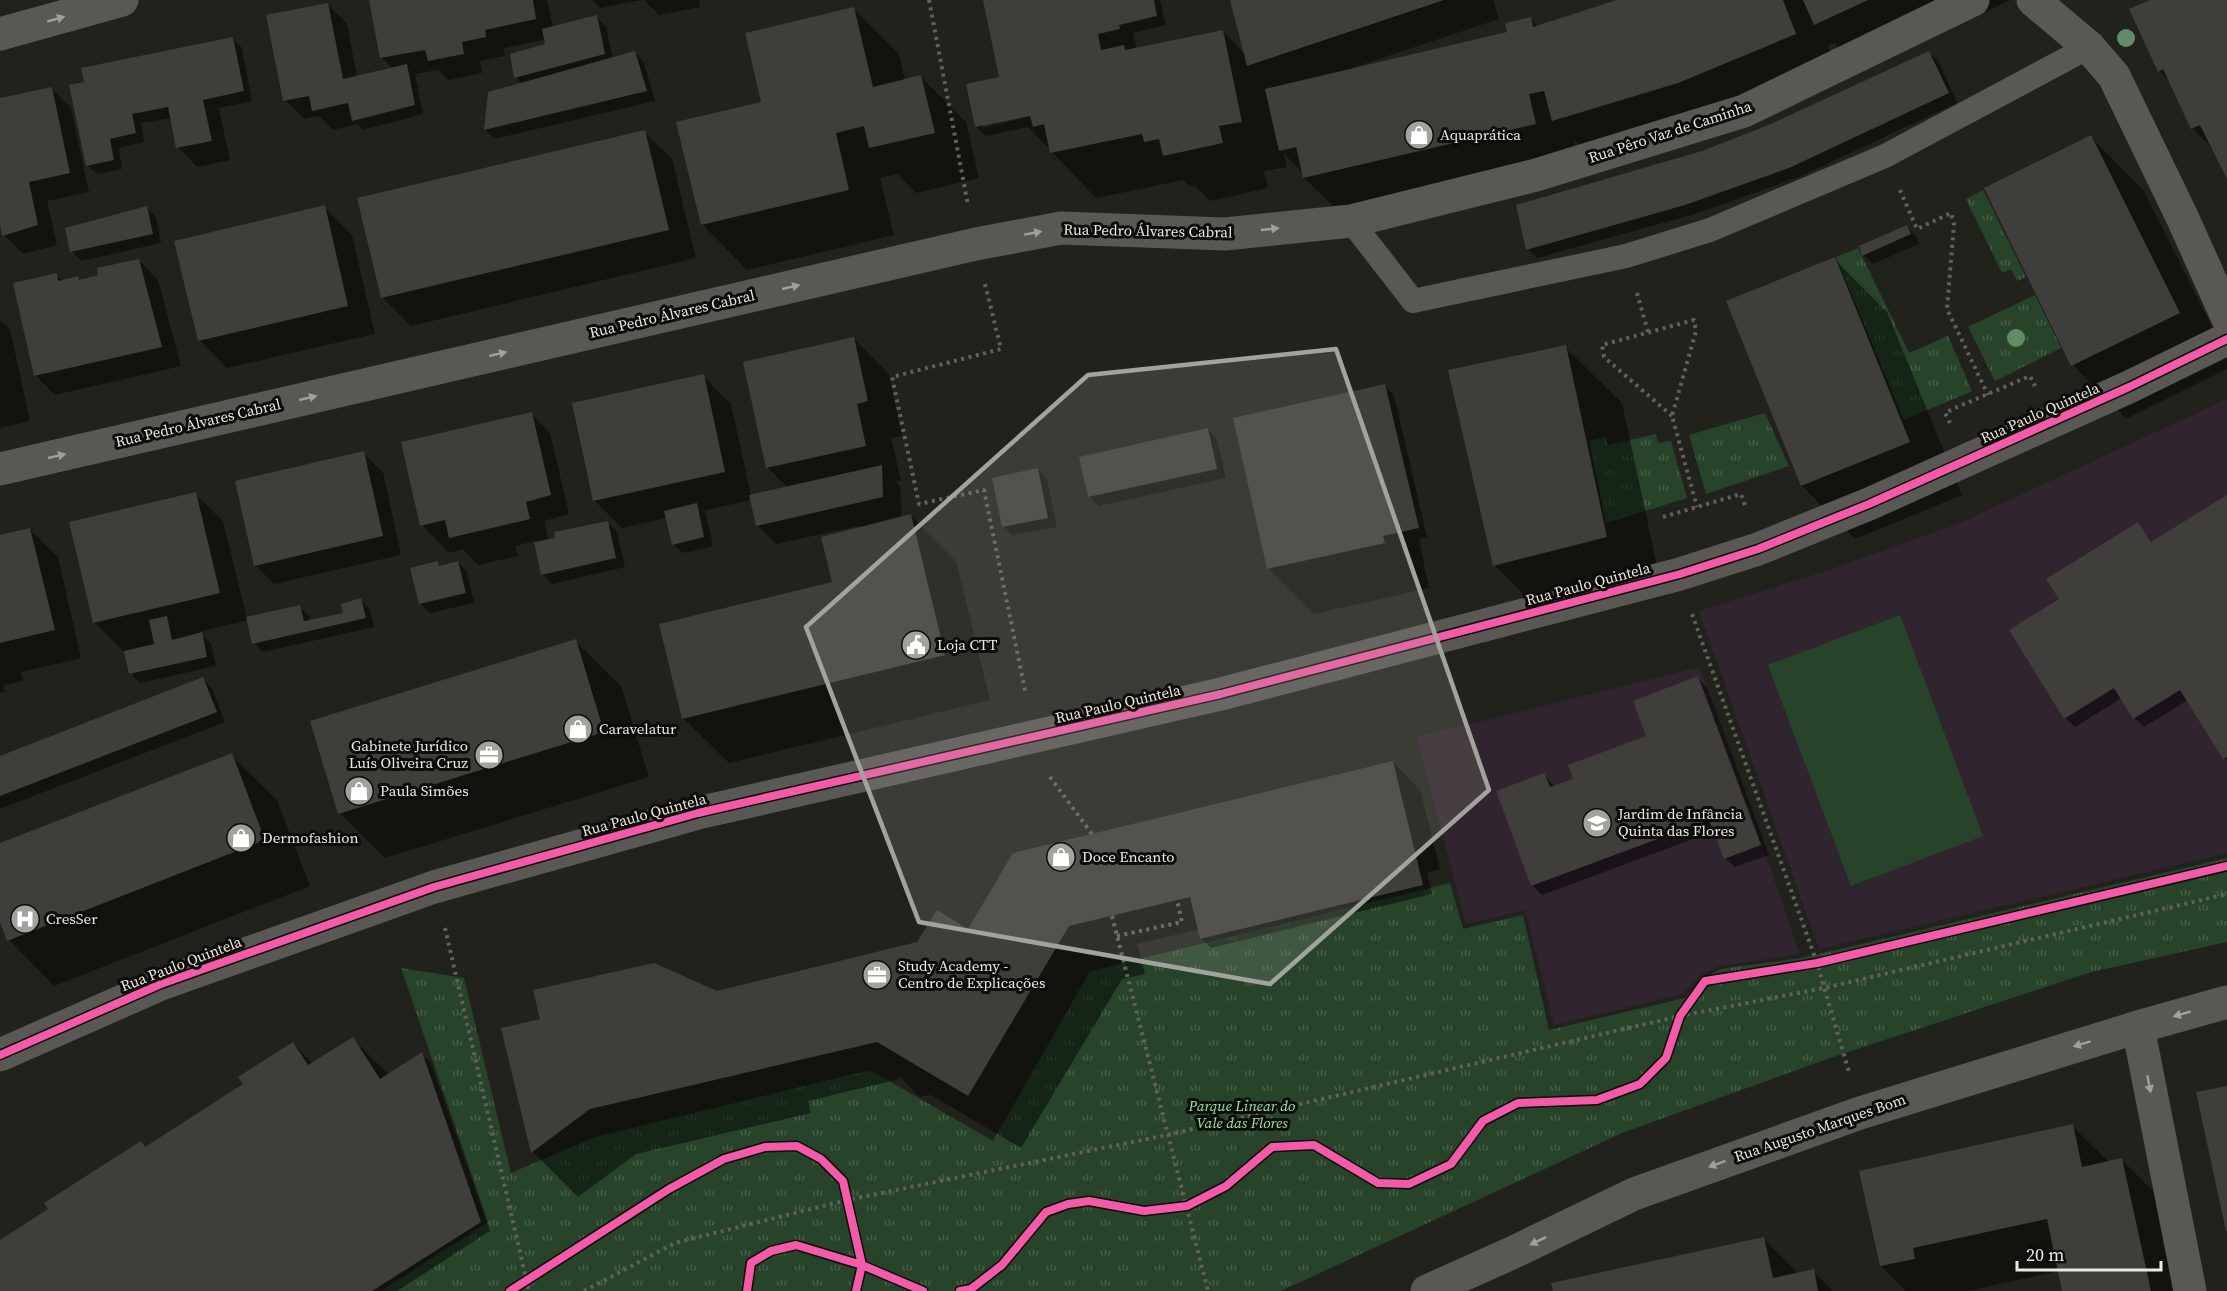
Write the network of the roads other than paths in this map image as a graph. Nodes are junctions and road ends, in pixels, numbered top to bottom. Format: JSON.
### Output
{"nodes":[{"id":1,"x":122,"y":0,"type":"edge"},
{"id":2,"x":1973,"y":0,"type":"edge"},
{"id":3,"x":2033,"y":0,"type":"edge"},
{"id":4,"x":0,"y":34,"type":"edge"},
{"id":5,"x":2089,"y":47,"type":"junction"},
{"id":6,"x":1352,"y":221,"type":"junction"},
{"id":7,"x":2227,"y":317,"type":"edge"},
{"id":8,"x":2227,"y":339,"type":"edge"},
{"id":9,"x":0,"y":469,"type":"edge"},
{"id":10,"x":2227,"y":1002,"type":"edge"},
{"id":11,"x":2138,"y":1027,"type":"junction"},
{"id":12,"x":0,"y":1055,"type":"edge"},
{"id":13,"x":1427,"y":1291,"type":"edge"},
{"id":14,"x":2190,"y":1291,"type":"edge"}],
"edges":[{"from":4,"to":1,"type":"street","one_way":true},
{"from":2,"to":6,"type":"street","name":"Rua Pêro Vaz de Caminha"},
{"from":3,"to":5,"type":"street"},
{"from":5,"to":6,"type":"lane"},
{"from":5,"to":7,"type":"street"},
{"from":9,"to":6,"type":"street","name":"Rua Pedro Álvares Cabral","one_way":true},
{"from":8,"to":12,"type":"street","name":"Rua Paulo Quintela"},
{"from":10,"to":11,"type":"street","name":"Rua Augusto Marques Bom","one_way":true},
{"from":11,"to":13,"type":"street","name":"Rua Augusto Marques Bom","one_way":true},
{"from":11,"to":14,"type":"street","one_way":true}]}
